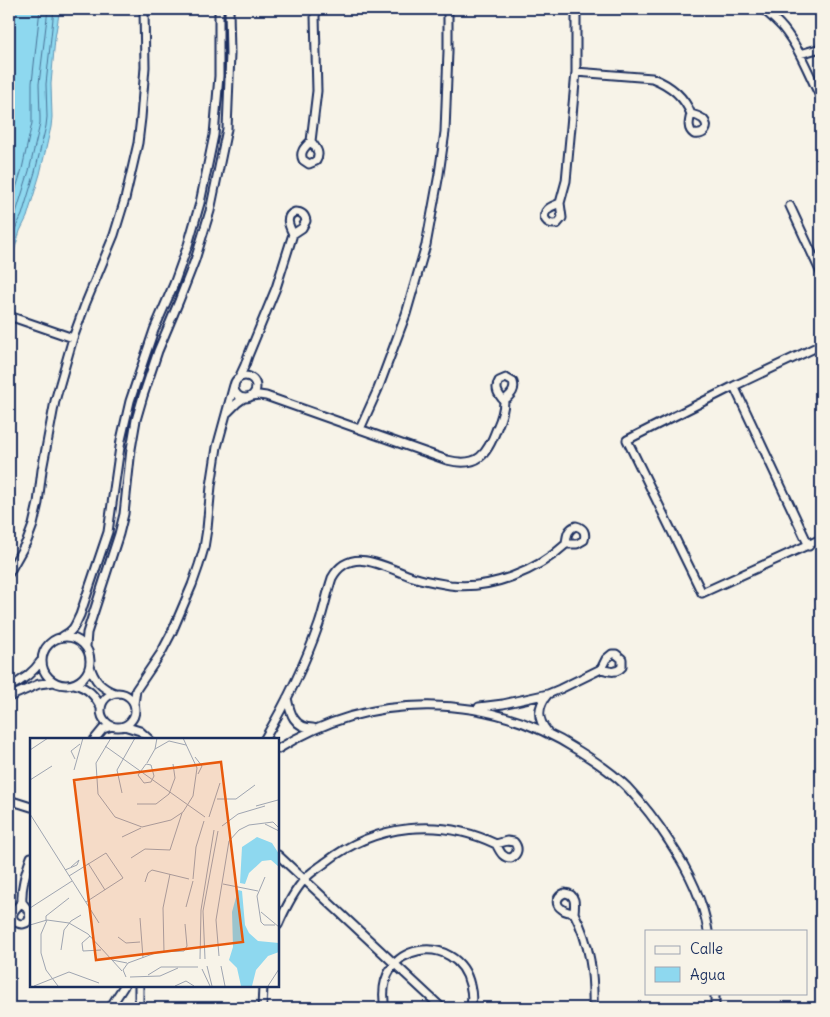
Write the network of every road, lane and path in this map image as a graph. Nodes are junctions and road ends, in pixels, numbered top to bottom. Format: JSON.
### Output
{"nodes":[{"id":1,"x":144,"y":9,"type":"edge"},
{"id":2,"x":219,"y":9,"type":"edge"},
{"id":3,"x":229,"y":9,"type":"edge"},
{"id":4,"x":317,"y":9,"type":"edge"},
{"id":5,"x":448,"y":9,"type":"edge"},
{"id":6,"x":576,"y":9,"type":"edge"},
{"id":7,"x":763,"y":9,"type":"edge"},
{"id":8,"x":821,"y":48,"type":"edge"},
{"id":9,"x":800,"y":54,"type":"junction"},
{"id":10,"x":576,"y":72,"type":"junction"},
{"id":11,"x":821,"y":98,"type":"edge"},
{"id":12,"x":691,"y":114,"type":"dead end"},
{"id":13,"x":311,"y":141,"type":"dead end"},
{"id":14,"x":560,"y":203,"type":"dead end"},
{"id":15,"x":790,"y":206,"type":"dead end"},
{"id":16,"x":293,"y":234,"type":"dead end"},
{"id":17,"x":821,"y":273,"type":"edge"},
{"id":18,"x":9,"y":316,"type":"edge"},
{"id":19,"x":73,"y":338,"type":"junction"},
{"id":20,"x":821,"y":345,"type":"edge"},
{"id":21,"x":245,"y":365,"type":"junction"},
{"id":22,"x":239,"y":378,"type":"junction"},
{"id":23,"x":254,"y":380,"type":"junction"},
{"id":24,"x":234,"y":385,"type":"junction"},
{"id":25,"x":734,"y":386,"type":"junction"},
{"id":26,"x":256,"y":388,"type":"junction"},
{"id":27,"x":252,"y":396,"type":"junction"},
{"id":28,"x":266,"y":396,"type":"junction"},
{"id":29,"x":244,"y":398,"type":"junction"},
{"id":30,"x":504,"y":401,"type":"dead end"},
{"id":31,"x":226,"y":414,"type":"junction"},
{"id":32,"x":360,"y":429,"type":"junction"},
{"id":33,"x":821,"y":539,"type":"edge"},
{"id":34,"x":566,"y":544,"type":"dead end"},
{"id":35,"x":809,"y":546,"type":"junction"},
{"id":36,"x":9,"y":573,"type":"edge"},
{"id":37,"x":63,"y":636,"type":"junction"},
{"id":38,"x":86,"y":646,"type":"junction"},
{"id":39,"x":41,"y":661,"type":"junction"},
{"id":40,"x":90,"y":666,"type":"junction"},
{"id":41,"x":601,"y":669,"type":"dead end"},
{"id":42,"x":54,"y":682,"type":"junction"},
{"id":43,"x":74,"y":684,"type":"junction"},
{"id":44,"x":9,"y":687,"type":"edge"},
{"id":45,"x":136,"y":690,"type":"junction"},
{"id":46,"x":119,"y":694,"type":"junction"},
{"id":47,"x":548,"y":694,"type":"junction"},
{"id":48,"x":9,"y":697,"type":"edge"},
{"id":49,"x":287,"y":698,"type":"junction"},
{"id":50,"x":134,"y":704,"type":"junction"},
{"id":51,"x":101,"y":708,"type":"junction"},
{"id":52,"x":466,"y":709,"type":"junction"},
{"id":53,"x":135,"y":715,"type":"junction"},
{"id":54,"x":105,"y":720,"type":"junction"},
{"id":55,"x":112,"y":726,"type":"junction"},
{"id":56,"x":124,"y":726,"type":"junction"},
{"id":57,"x":316,"y":728,"type":"junction"},
{"id":58,"x":103,"y":730,"type":"junction"},
{"id":59,"x":140,"y":731,"type":"junction"},
{"id":60,"x":548,"y":733,"type":"junction"},
{"id":61,"x":96,"y":738,"type":"edge"},
{"id":62,"x":148,"y":738,"type":"edge"},
{"id":63,"x":265,"y":738,"type":"edge"},
{"id":64,"x":279,"y":748,"type":"edge"},
{"id":65,"x":9,"y":800,"type":"edge"},
{"id":66,"x":30,"y":807,"type":"edge"},
{"id":67,"x":496,"y":844,"type":"dead end"},
{"id":68,"x":279,"y":856,"type":"edge"},
{"id":69,"x":30,"y":860,"type":"edge"},
{"id":70,"x":304,"y":879,"type":"junction"},
{"id":71,"x":22,"y":902,"type":"dead end"},
{"id":72,"x":574,"y":913,"type":"dead end"},
{"id":73,"x":279,"y":923,"type":"edge"},
{"id":74,"x":708,"y":930,"type":"edge"},
{"id":75,"x":394,"y":964,"type":"junction"},
{"id":76,"x":123,"y":987,"type":"edge"},
{"id":77,"x":139,"y":987,"type":"edge"},
{"id":78,"x":263,"y":987,"type":"edge"},
{"id":79,"x":715,"y":994,"type":"edge"},
{"id":80,"x":112,"y":1008,"type":"edge"},
{"id":81,"x":139,"y":1008,"type":"edge"},
{"id":82,"x":262,"y":1008,"type":"edge"},
{"id":83,"x":385,"y":1008,"type":"edge"},
{"id":84,"x":442,"y":1008,"type":"edge"},
{"id":85,"x":470,"y":1008,"type":"edge"},
{"id":86,"x":594,"y":1008,"type":"edge"},
{"id":87,"x":715,"y":1008,"type":"edge"}],
"edges":[{"from":1,"to":19,"type":"street"},
{"from":2,"to":37,"type":"street"},
{"from":3,"to":38,"type":"street"},
{"from":4,"to":13,"type":"street"},
{"from":5,"to":32,"type":"street"},
{"from":6,"to":10,"type":"street"},
{"from":7,"to":9,"type":"street"},
{"from":8,"to":9,"type":"street"},
{"from":9,"to":11,"type":"street"},
{"from":10,"to":12,"type":"street"},
{"from":10,"to":14,"type":"street"},
{"from":15,"to":17,"type":"street"},
{"from":16,"to":21,"type":"street"},
{"from":18,"to":19,"type":"street"},
{"from":19,"to":36,"type":"street"},
{"from":20,"to":25,"type":"street"},
{"from":21,"to":22,"type":"street"},
{"from":21,"to":23,"type":"street"},
{"from":22,"to":23,"type":"street"},
{"from":22,"to":24,"type":"street"},
{"from":23,"to":26,"type":"street"},
{"from":24,"to":29,"type":"street"},
{"from":24,"to":31,"type":"street"},
{"from":25,"to":35,"type":"street"},
{"from":25,"to":35,"type":"street"},
{"from":26,"to":27,"type":"street"},
{"from":26,"to":28,"type":"street"},
{"from":27,"to":28,"type":"street"},
{"from":27,"to":29,"type":"street"},
{"from":28,"to":32,"type":"street"},
{"from":29,"to":31,"type":"street"},
{"from":30,"to":32,"type":"street"},
{"from":31,"to":45,"type":"street"},
{"from":33,"to":35,"type":"street"},
{"from":34,"to":49,"type":"street"},
{"from":37,"to":38,"type":"street"},
{"from":37,"to":39,"type":"street"},
{"from":38,"to":40,"type":"street"},
{"from":39,"to":42,"type":"street"},
{"from":39,"to":44,"type":"street"},
{"from":40,"to":43,"type":"street"},
{"from":40,"to":46,"type":"street"},
{"from":41,"to":47,"type":"street"},
{"from":42,"to":43,"type":"street"},
{"from":42,"to":48,"type":"street"},
{"from":43,"to":51,"type":"street"},
{"from":45,"to":46,"type":"street"},
{"from":45,"to":50,"type":"street"},
{"from":46,"to":50,"type":"street"},
{"from":46,"to":51,"type":"street"},
{"from":47,"to":52,"type":"street"},
{"from":47,"to":60,"type":"street"},
{"from":49,"to":57,"type":"street"},
{"from":49,"to":63,"type":"street"},
{"from":50,"to":53,"type":"street"},
{"from":51,"to":54,"type":"street"},
{"from":52,"to":57,"type":"street"},
{"from":52,"to":60,"type":"street"},
{"from":53,"to":56,"type":"street"},
{"from":53,"to":59,"type":"street"},
{"from":54,"to":55,"type":"street"},
{"from":54,"to":58,"type":"street"},
{"from":55,"to":56,"type":"street"},
{"from":55,"to":58,"type":"street"},
{"from":56,"to":59,"type":"street"},
{"from":57,"to":64,"type":"street"},
{"from":58,"to":61,"type":"street"},
{"from":59,"to":62,"type":"street"},
{"from":60,"to":74,"type":"street"},
{"from":65,"to":66,"type":"street"},
{"from":67,"to":70,"type":"street"},
{"from":68,"to":70,"type":"street"},
{"from":69,"to":71,"type":"street"},
{"from":70,"to":73,"type":"street"},
{"from":70,"to":75,"type":"street"},
{"from":72,"to":86,"type":"street"},
{"from":75,"to":83,"type":"street"},
{"from":75,"to":84,"type":"street"},
{"from":75,"to":85,"type":"street"},
{"from":76,"to":80,"type":"street"},
{"from":77,"to":81,"type":"street"},
{"from":78,"to":82,"type":"street"},
{"from":79,"to":87,"type":"street"}]}
